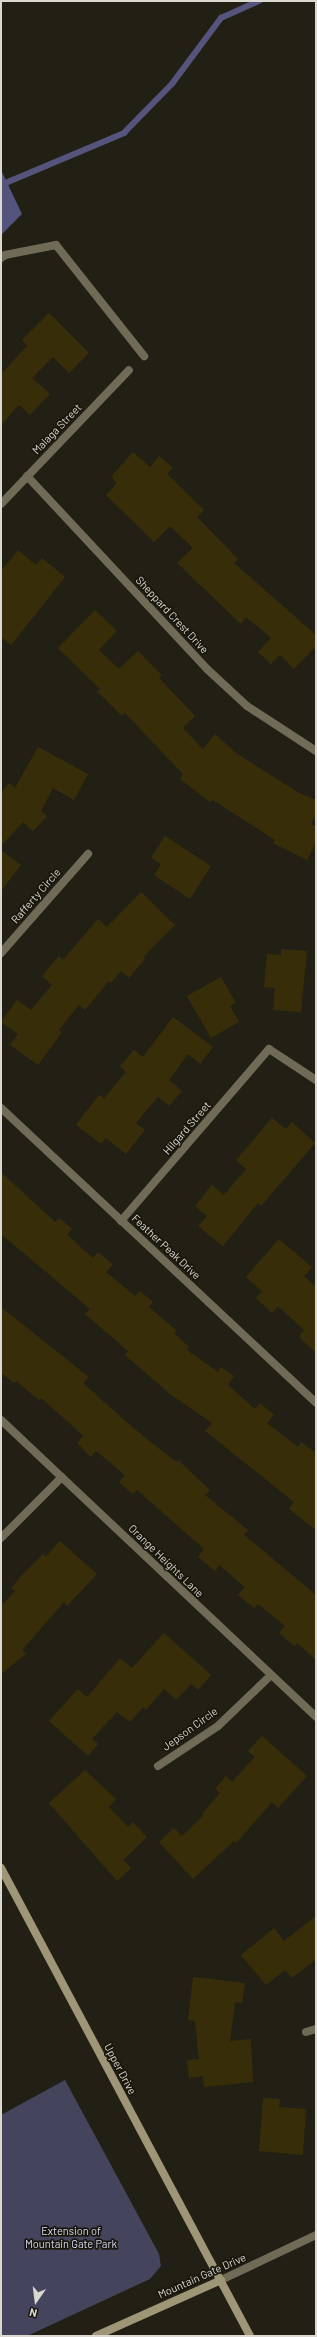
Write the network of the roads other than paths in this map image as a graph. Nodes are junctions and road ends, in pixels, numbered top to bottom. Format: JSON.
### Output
{"nodes":[{"id":1,"x":1,"y":258,"type":"edge"},
{"id":2,"x":144,"y":356,"type":"dead end"},
{"id":3,"x":129,"y":370,"type":"dead end"},
{"id":4,"x":27,"y":476,"type":"junction"},
{"id":5,"x":1,"y":504,"type":"edge"},
{"id":6,"x":316,"y":751,"type":"edge"},
{"id":7,"x":88,"y":854,"type":"dead end"},
{"id":8,"x":1,"y":953,"type":"edge"},
{"id":9,"x":316,"y":1080,"type":"edge"},
{"id":10,"x":1,"y":1108,"type":"edge"},
{"id":11,"x":122,"y":1221,"type":"junction"},
{"id":12,"x":316,"y":1403,"type":"edge"},
{"id":13,"x":1,"y":1420,"type":"edge"},
{"id":14,"x":62,"y":1477,"type":"junction"},
{"id":15,"x":1,"y":1538,"type":"edge"},
{"id":16,"x":270,"y":1676,"type":"junction"},
{"id":17,"x":316,"y":1717,"type":"edge"},
{"id":18,"x":158,"y":1766,"type":"dead end"},
{"id":19,"x":1,"y":1868,"type":"edge"},
{"id":20,"x":316,"y":2029,"type":"edge"},
{"id":21,"x":306,"y":2032,"type":"dead end"},
{"id":22,"x":316,"y":2234,"type":"edge"},
{"id":23,"x":221,"y":2280,"type":"junction"},
{"id":24,"x":96,"y":2336,"type":"edge"},
{"id":25,"x":250,"y":2336,"type":"edge"}],
"edges":[{"from":1,"to":2,"type":"street"},
{"from":3,"to":4,"type":"street","name":"Malaga Street"},
{"from":4,"to":5,"type":"street","name":"Malaga Street"},
{"from":4,"to":6,"type":"street","name":"Sheppard Crest Drive"},
{"from":7,"to":8,"type":"street","name":"Rafferty Circle"},
{"from":9,"to":11,"type":"street","name":"Hilgard Street"},
{"from":10,"to":11,"type":"street","name":"Feather Peak Drive"},
{"from":11,"to":12,"type":"street","name":"Feather Peak Drive"},
{"from":13,"to":14,"type":"street","name":"Orange Heights Lane"},
{"from":14,"to":15,"type":"street"},
{"from":14,"to":16,"type":"street","name":"Orange Heights Lane"},
{"from":16,"to":17,"type":"street","name":"Orange Heights Lane"},
{"from":16,"to":18,"type":"street","name":"Jepson Circle"},
{"from":19,"to":23,"type":"main road","name":"Upper Drive"},
{"from":20,"to":21,"type":"street"},
{"from":22,"to":23,"type":"street","name":"Mountain Gate Drive"},
{"from":23,"to":24,"type":"main road","name":"Mountain Gate Drive"},
{"from":23,"to":25,"type":"main road","name":"Upper Drive"}]}
